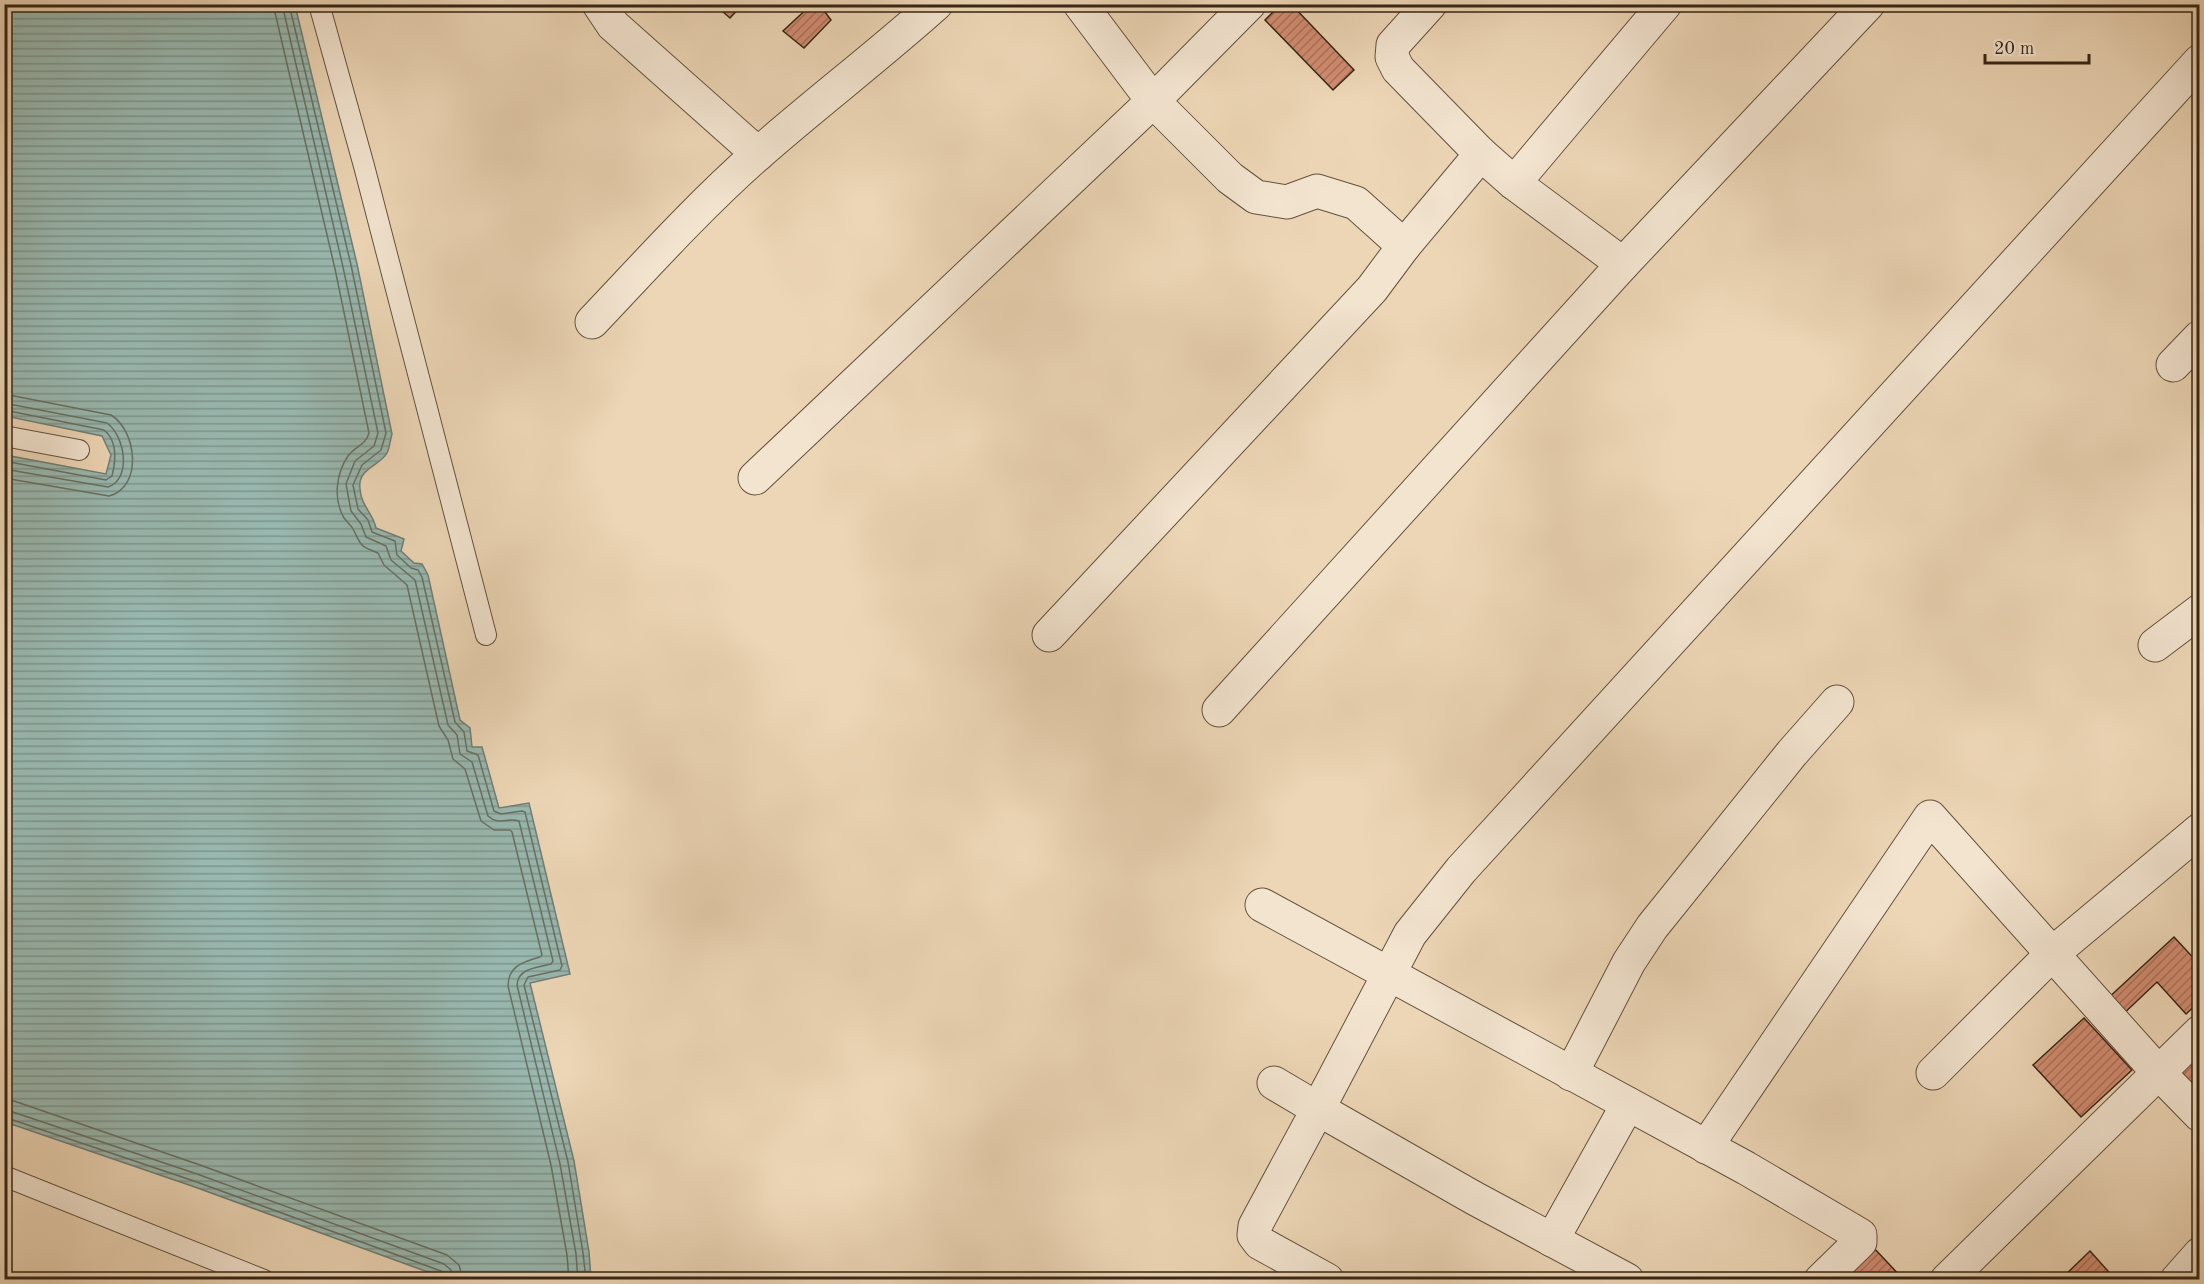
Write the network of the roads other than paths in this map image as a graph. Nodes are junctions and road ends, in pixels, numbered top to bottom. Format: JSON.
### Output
{"nodes":[{"id":1,"x":319,"y":4,"type":"edge"},
{"id":2,"x":599,"y":4,"type":"edge"},
{"id":3,"x":936,"y":4,"type":"edge"},
{"id":4,"x":1080,"y":4,"type":"edge"},
{"id":5,"x":1249,"y":4,"type":"edge"},
{"id":6,"x":1431,"y":4,"type":"edge"},
{"id":7,"x":1665,"y":4,"type":"edge"},
{"id":8,"x":1868,"y":4,"type":"edge"},
{"id":9,"x":2199,"y":61,"type":"edge"},
{"id":10,"x":1153,"y":101,"type":"junction"},
{"id":11,"x":758,"y":154,"type":"junction"},
{"id":12,"x":1481,"y":154,"type":"junction"},
{"id":13,"x":1514,"y":183,"type":"junction"},
{"id":14,"x":1404,"y":246,"type":"junction"},
{"id":15,"x":1623,"y":264,"type":"junction"},
{"id":16,"x":592,"y":322,"type":"dead end"},
{"id":17,"x":2199,"y":337,"type":"edge"},
{"id":18,"x":2173,"y":365,"type":"dead end"},
{"id":19,"x":4,"y":436,"type":"edge"},
{"id":20,"x":79,"y":450,"type":"dead end"},
{"id":21,"x":755,"y":478,"type":"dead end"},
{"id":22,"x":2199,"y":611,"type":"edge"},
{"id":23,"x":486,"y":635,"type":"dead end"},
{"id":24,"x":1049,"y":635,"type":"dead end"},
{"id":25,"x":2155,"y":645,"type":"dead end"},
{"id":26,"x":1837,"y":702,"type":"dead end"},
{"id":27,"x":1219,"y":710,"type":"dead end"},
{"id":28,"x":2199,"y":830,"type":"edge"},
{"id":29,"x":1262,"y":905,"type":"dead end"},
{"id":30,"x":2052,"y":954,"type":"junction"},
{"id":31,"x":1388,"y":974,"type":"junction"},
{"id":32,"x":2199,"y":1032,"type":"edge"},
{"id":33,"x":2157,"y":1071,"type":"junction"},
{"id":34,"x":1933,"y":1073,"type":"dead end"},
{"id":35,"x":1571,"y":1074,"type":"junction"},
{"id":36,"x":1274,"y":1083,"type":"dead end"},
{"id":37,"x":1628,"y":1104,"type":"junction"},
{"id":38,"x":1318,"y":1109,"type":"junction"},
{"id":39,"x":2199,"y":1115,"type":"edge"},
{"id":40,"x":1706,"y":1147,"type":"junction"},
{"id":41,"x":4,"y":1176,"type":"edge"},
{"id":42,"x":1552,"y":1240,"type":"junction"},
{"id":43,"x":2199,"y":1254,"type":"edge"},
{"id":44,"x":264,"y":1280,"type":"edge"},
{"id":45,"x":1327,"y":1280,"type":"edge"},
{"id":46,"x":1627,"y":1280,"type":"edge"},
{"id":47,"x":1821,"y":1280,"type":"edge"},
{"id":48,"x":1947,"y":1280,"type":"edge"},
{"id":49,"x":2177,"y":1280,"type":"edge"}],
"edges":[{"from":1,"to":23,"type":"lane"},
{"from":2,"to":11,"type":"street"},
{"from":3,"to":11,"type":"street"},
{"from":4,"to":10,"type":"street"},
{"from":5,"to":10,"type":"street"},
{"from":6,"to":12,"type":"street"},
{"from":7,"to":13,"type":"street"},
{"from":8,"to":15,"type":"street"},
{"from":9,"to":31,"type":"street"},
{"from":10,"to":14,"type":"street"},
{"from":10,"to":21,"type":"street"},
{"from":11,"to":16,"type":"street"},
{"from":12,"to":13,"type":"street"},
{"from":12,"to":14,"type":"street"},
{"from":13,"to":15,"type":"street"},
{"from":14,"to":24,"type":"street"},
{"from":15,"to":27,"type":"street"},
{"from":17,"to":18,"type":"street"},
{"from":19,"to":20,"type":"lane"},
{"from":22,"to":25,"type":"street"},
{"from":26,"to":35,"type":"street"},
{"from":28,"to":30,"type":"street"},
{"from":29,"to":31,"type":"street"},
{"from":30,"to":33,"type":"street"},
{"from":30,"to":34,"type":"street"},
{"from":30,"to":40,"type":"street"},
{"from":31,"to":35,"type":"street"},
{"from":31,"to":38,"type":"street"},
{"from":32,"to":33,"type":"street"},
{"from":33,"to":39,"type":"street"},
{"from":33,"to":48,"type":"street"},
{"from":35,"to":37,"type":"street"},
{"from":36,"to":38,"type":"street"},
{"from":37,"to":40,"type":"street"},
{"from":37,"to":42,"type":"street"},
{"from":38,"to":42,"type":"street"},
{"from":38,"to":45,"type":"street"},
{"from":40,"to":47,"type":"street"},
{"from":41,"to":44,"type":"lane"},
{"from":42,"to":46,"type":"street"},
{"from":43,"to":49,"type":"street"}]}
